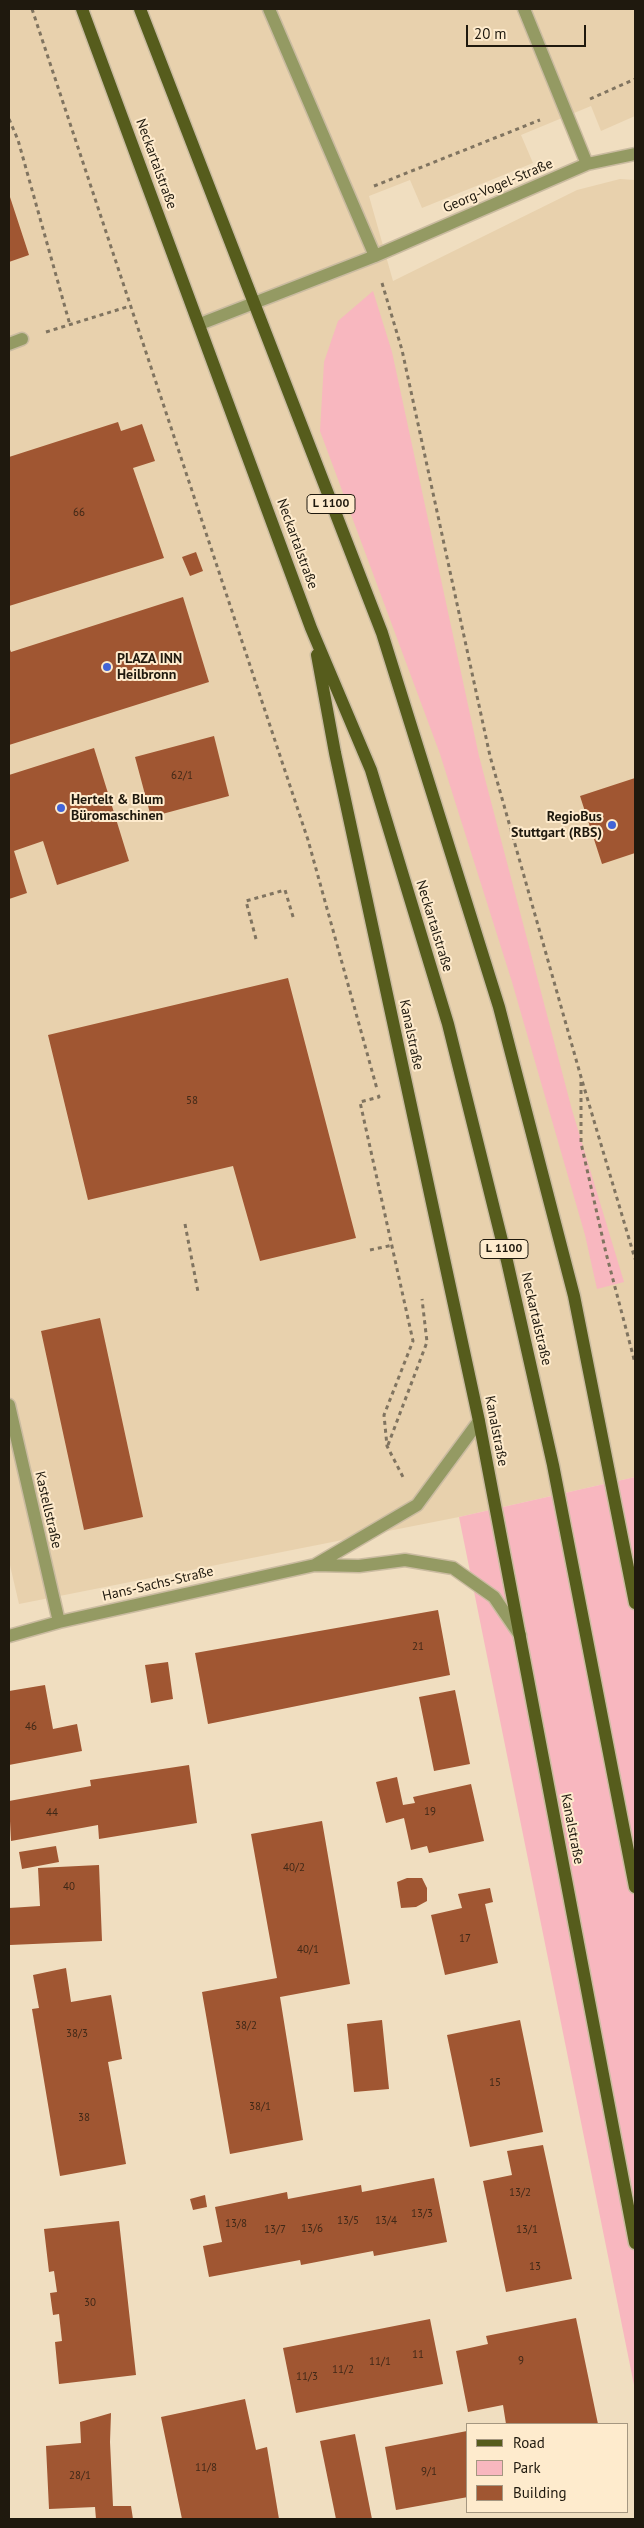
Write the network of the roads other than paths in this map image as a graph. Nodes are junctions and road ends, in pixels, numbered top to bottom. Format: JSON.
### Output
{"nodes":[{"id":1,"x":82,"y":9,"type":"edge"},
{"id":2,"x":140,"y":9,"type":"edge"},
{"id":3,"x":269,"y":9,"type":"edge"},
{"id":4,"x":524,"y":9,"type":"edge"},
{"id":5,"x":635,"y":154,"type":"edge"},
{"id":6,"x":587,"y":164,"type":"junction"},
{"id":7,"x":375,"y":256,"type":"junction"},
{"id":8,"x":253,"y":303,"type":"junction"},
{"id":9,"x":200,"y":324,"type":"junction"},
{"id":10,"x":22,"y":339,"type":"road end"},
{"id":11,"x":9,"y":344,"type":"edge"},
{"id":12,"x":312,"y":628,"type":"junction"},
{"id":13,"x":9,"y":1405,"type":"edge"},
{"id":14,"x":479,"y":1421,"type":"junction"},
{"id":15,"x":314,"y":1565,"type":"junction"},
{"id":16,"x":635,"y":1603,"type":"edge"},
{"id":17,"x":59,"y":1622,"type":"junction"},
{"id":18,"x":9,"y":1636,"type":"edge"},
{"id":19,"x":520,"y":1636,"type":"junction"},
{"id":20,"x":635,"y":1887,"type":"edge"},
{"id":21,"x":635,"y":2243,"type":"edge"}],
"edges":[{"from":1,"to":9,"type":"main road","name":"Neckartalstraße","number":"L 1100"},
{"from":2,"to":8,"type":"main road","number":"L 1100"},
{"from":3,"to":7,"type":"street"},
{"from":4,"to":6,"type":"street"},
{"from":5,"to":6,"type":"street","name":"Georg-Vogel-Straße"},
{"from":6,"to":7,"type":"street","name":"Georg-Vogel-Straße"},
{"from":7,"to":8,"type":"street","name":"Georg-Vogel-Straße"},
{"from":8,"to":9,"type":"street","name":"Georg-Vogel-Straße"},
{"from":8,"to":16,"type":"main road","number":"L 1100"},
{"from":9,"to":12,"type":"main road","name":"Neckartalstraße","number":"L 1100"},
{"from":10,"to":11,"type":"street"},
{"from":12,"to":14,"type":"main road","name":"Kanalstraße"},
{"from":12,"to":20,"type":"main road","name":"Neckartalstraße","number":"L 1100"},
{"from":13,"to":17,"type":"street","name":"Kastellstraße"},
{"from":14,"to":15,"type":"street","name":"Hans-Sachs-Straße"},
{"from":14,"to":19,"type":"main road","name":"Kanalstraße"},
{"from":15,"to":17,"type":"street","name":"Hans-Sachs-Straße"},
{"from":15,"to":19,"type":"street","name":"Hans-Sachs-Straße"},
{"from":17,"to":18,"type":"street","name":"Hans-Sachs-Straße"},
{"from":19,"to":21,"type":"main road","name":"Kanalstraße"}]}
